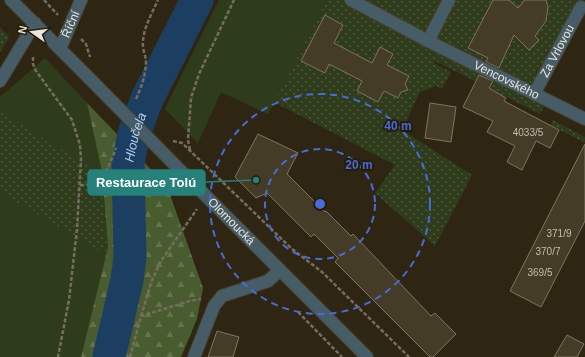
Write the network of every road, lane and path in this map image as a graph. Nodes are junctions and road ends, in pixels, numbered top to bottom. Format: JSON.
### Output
{"nodes":[{"id":1,"x":11,"y":0,"type":"edge"},
{"id":2,"x":81,"y":0,"type":"edge"},
{"id":3,"x":158,"y":0,"type":"edge"},
{"id":4,"x":234,"y":0,"type":"edge"},
{"id":5,"x":350,"y":0,"type":"edge"},
{"id":6,"x":449,"y":0,"type":"edge"},
{"id":7,"x":581,"y":7,"type":"dead end"},
{"id":8,"x":35,"y":23,"type":"junction"},
{"id":9,"x":48,"y":37,"type":"junction"},
{"id":10,"x":428,"y":41,"type":"junction"},
{"id":11,"x":60,"y":49,"type":"junction"},
{"id":12,"x":0,"y":80,"type":"edge"},
{"id":13,"x":534,"y":94,"type":"junction"},
{"id":14,"x":136,"y":99,"type":"dead end"},
{"id":15,"x":585,"y":120,"type":"edge"},
{"id":16,"x":171,"y":140,"type":"dead end"},
{"id":17,"x":116,"y":148,"type":"dead end"},
{"id":18,"x":190,"y":151,"type":"junction"},
{"id":19,"x":80,"y":185,"type":"junction"},
{"id":20,"x":197,"y":209,"type":"dead end"},
{"id":21,"x":280,"y":270,"type":"junction"},
{"id":22,"x":222,"y":296,"type":"junction"},
{"id":23,"x":294,"y":308,"type":"dead end"},
{"id":24,"x":141,"y":316,"type":"junction"},
{"id":25,"x":58,"y":357,"type":"edge"},
{"id":26,"x":130,"y":357,"type":"edge"},
{"id":27,"x":194,"y":357,"type":"edge"},
{"id":28,"x":342,"y":357,"type":"edge"},
{"id":29,"x":367,"y":357,"type":"edge"},
{"id":30,"x":409,"y":357,"type":"edge"}],
"edges":[{"from":1,"to":8,"type":"street","name":"Olomoucká"},
{"from":2,"to":11,"type":"street","name":"Říční"},
{"from":3,"to":14,"type":"path"},
{"from":4,"to":18,"type":"path"},
{"from":5,"to":10,"type":"street","name":"Vencovského"},
{"from":6,"to":10,"type":"street"},
{"from":7,"to":13,"type":"street","name":"Za Vrlovou"},
{"from":8,"to":9,"type":"street","name":"Olomoucká"},
{"from":8,"to":12,"type":"street"},
{"from":9,"to":11,"type":"street","name":"Olomoucká"},
{"from":9,"to":19,"type":"path"},
{"from":10,"to":13,"type":"street","name":"Vencovského"},
{"from":11,"to":21,"type":"street","name":"Olomoucká","bridge":true},
{"from":13,"to":15,"type":"street","name":"Vencovského"},
{"from":16,"to":18,"type":"path"},
{"from":17,"to":19,"type":"path"},
{"from":18,"to":30,"type":"path"},
{"from":19,"to":25,"type":"path"},
{"from":20,"to":24,"type":"path"},
{"from":21,"to":22,"type":"street"},
{"from":21,"to":29,"type":"street","name":"Olomoucká"},
{"from":22,"to":24,"type":"path"},
{"from":22,"to":27,"type":"street"},
{"from":23,"to":28,"type":"path"},
{"from":24,"to":26,"type":"path"}]}
